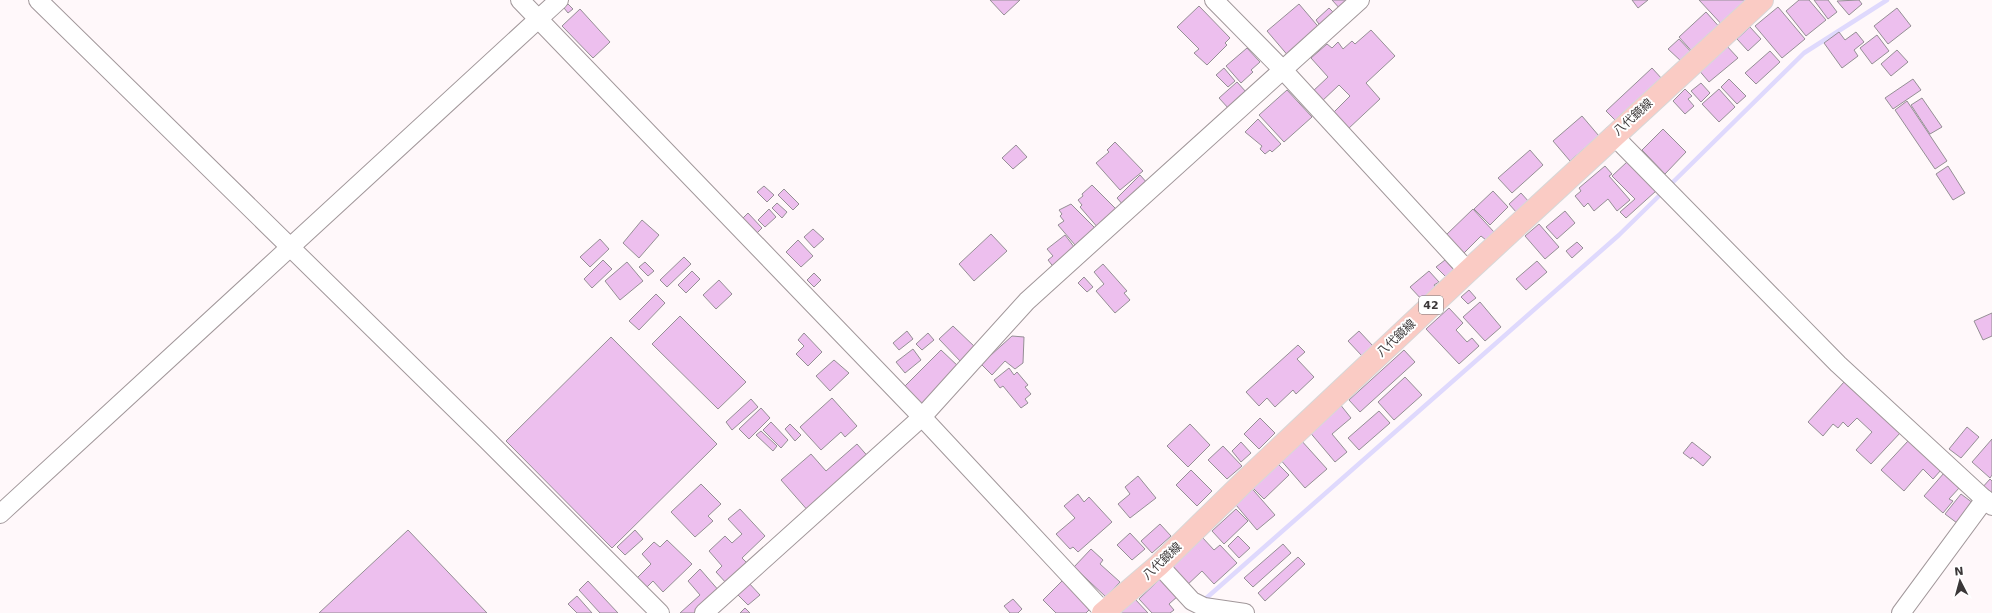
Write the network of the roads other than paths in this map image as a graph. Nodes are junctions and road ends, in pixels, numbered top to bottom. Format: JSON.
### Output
{"nodes":[{"id":1,"x":38,"y":0,"type":"edge"},
{"id":2,"x":520,"y":0,"type":"edge"},
{"id":3,"x":560,"y":0,"type":"edge"},
{"id":4,"x":1214,"y":0,"type":"edge"},
{"id":5,"x":1360,"y":0,"type":"edge"},
{"id":6,"x":1762,"y":0,"type":"edge"},
{"id":7,"x":538,"y":19,"type":"junction"},
{"id":8,"x":1284,"y":71,"type":"junction"},
{"id":9,"x":1614,"y":135,"type":"junction"},
{"id":10,"x":289,"y":248,"type":"junction"},
{"id":11,"x":1468,"y":271,"type":"junction"},
{"id":12,"x":922,"y":417,"type":"junction"},
{"id":13,"x":1988,"y":502,"type":"edge"},
{"id":14,"x":0,"y":514,"type":"edge"},
{"id":15,"x":1159,"y":565,"type":"junction"},
{"id":16,"x":660,"y":613,"type":"edge"},
{"id":17,"x":704,"y":613,"type":"edge"},
{"id":18,"x":1104,"y":613,"type":"edge"},
{"id":19,"x":1245,"y":613,"type":"edge"},
{"id":20,"x":1901,"y":613,"type":"edge"}],
"edges":[{"from":1,"to":10,"type":"street"},
{"from":2,"to":7,"type":"street"},
{"from":3,"to":7,"type":"street"},
{"from":4,"to":8,"type":"street"},
{"from":5,"to":8,"type":"street"},
{"from":6,"to":9,"type":"main road","name":"八代鏡線","number":"42"},
{"from":7,"to":10,"type":"street"},
{"from":7,"to":12,"type":"street"},
{"from":8,"to":11,"type":"street"},
{"from":8,"to":12,"type":"street"},
{"from":9,"to":11,"type":"main road","name":"八代鏡線","number":"42"},
{"from":9,"to":13,"type":"street"},
{"from":10,"to":14,"type":"street"},
{"from":10,"to":16,"type":"street"},
{"from":11,"to":15,"type":"main road","name":"八代鏡線","number":"42"},
{"from":12,"to":17,"type":"street"},
{"from":12,"to":18,"type":"street"},
{"from":13,"to":20,"type":"street"},
{"from":15,"to":18,"type":"main road","name":"八代鏡線","number":"42"},
{"from":15,"to":19,"type":"street"}]}
